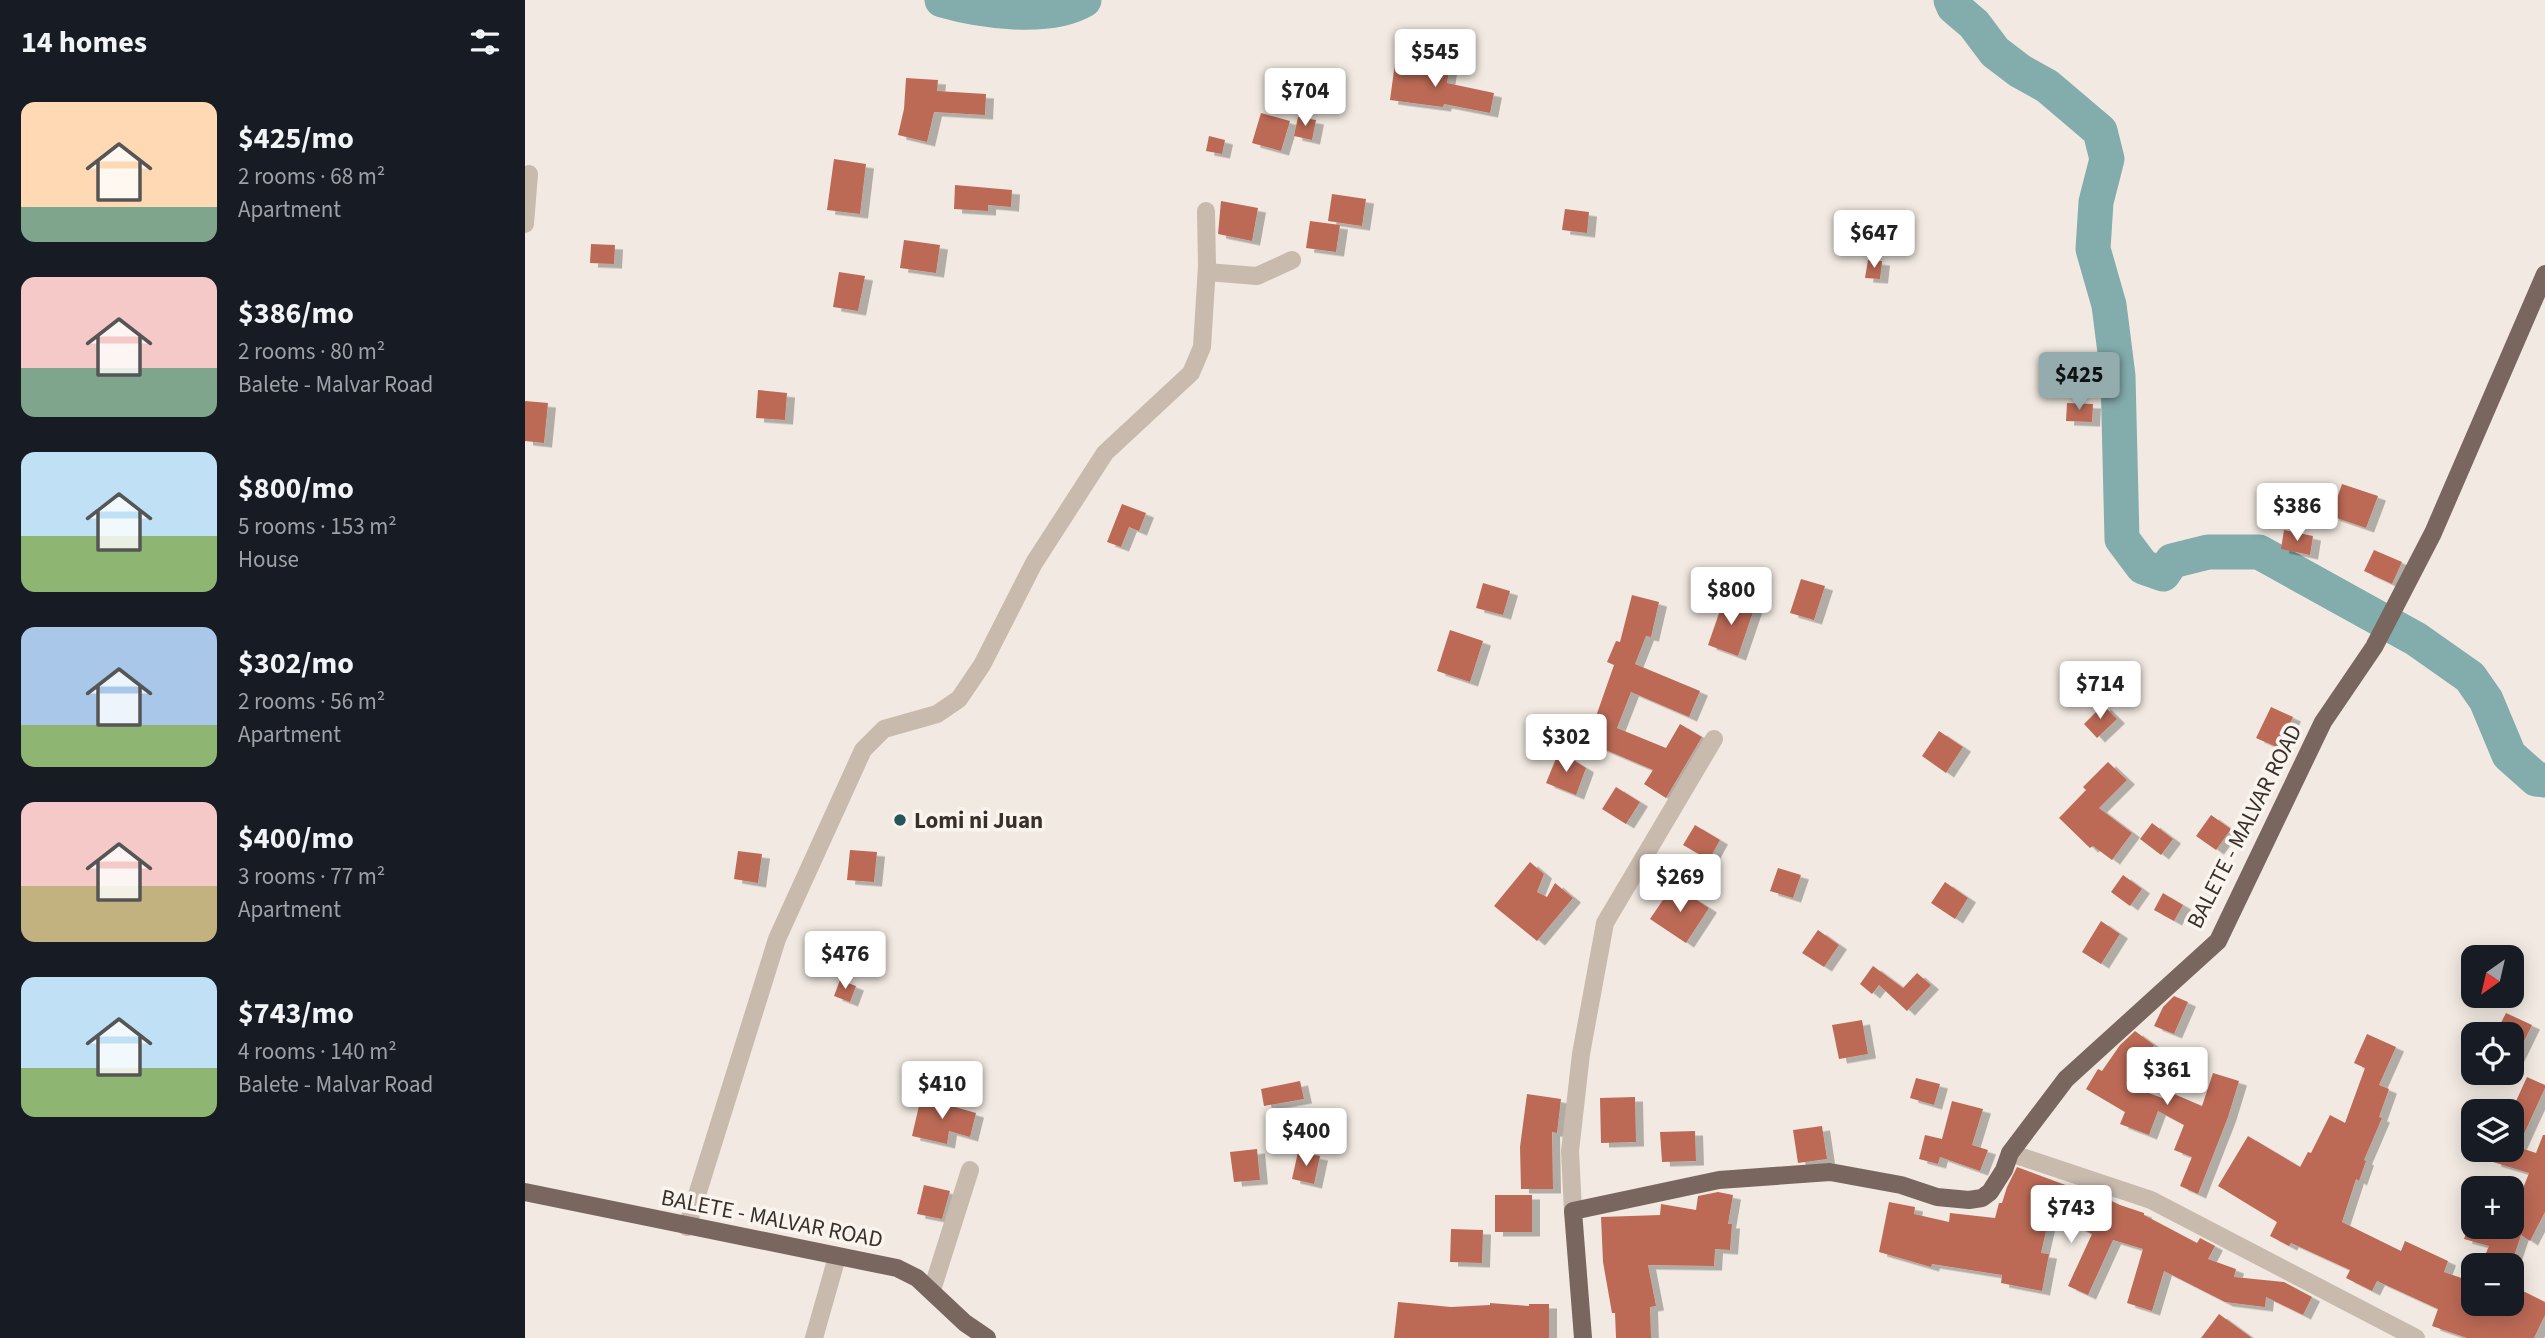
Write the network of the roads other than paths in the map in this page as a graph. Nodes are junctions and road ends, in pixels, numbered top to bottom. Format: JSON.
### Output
{"nodes":[{"id":1,"x":529,"y":174,"type":"dead end"},
{"id":2,"x":1206,"y":211,"type":"dead end"},
{"id":3,"x":525,"y":224,"type":"edge"},
{"id":4,"x":1292,"y":260,"type":"dead end"},
{"id":5,"x":1207,"y":272,"type":"junction"},
{"id":6,"x":2545,"y":274,"type":"edge"},
{"id":7,"x":1714,"y":739,"type":"dead end"},
{"id":8,"x":2010,"y":1153,"type":"junction"},
{"id":9,"x":970,"y":1170,"type":"dead end"},
{"id":10,"x":525,"y":1192,"type":"edge"},
{"id":11,"x":1573,"y":1211,"type":"junction"},
{"id":12,"x":687,"y":1227,"type":"junction"},
{"id":13,"x":837,"y":1257,"type":"junction"},
{"id":14,"x":932,"y":1290,"type":"junction"},
{"id":15,"x":814,"y":1338,"type":"edge"},
{"id":16,"x":987,"y":1338,"type":"edge"},
{"id":17,"x":1583,"y":1338,"type":"edge"},
{"id":18,"x":2416,"y":1338,"type":"edge"}],
"edges":[{"from":1,"to":3,"type":"street"},
{"from":2,"to":5,"type":"street"},
{"from":4,"to":5,"type":"street"},
{"from":5,"to":12,"type":"street"},
{"from":6,"to":8,"type":"main road","name":"BALETE - MALVAR ROAD"},
{"from":7,"to":11,"type":"street"},
{"from":8,"to":11,"type":"main road","name":"BALETE - MALVAR ROAD"},
{"from":8,"to":18,"type":"street"},
{"from":9,"to":14,"type":"street"},
{"from":10,"to":12,"type":"main road","name":"BALETE - MALVAR ROAD"},
{"from":11,"to":17,"type":"main road"},
{"from":12,"to":13,"type":"main road","name":"BALETE - MALVAR ROAD"},
{"from":13,"to":14,"type":"main road","name":"BALETE - MALVAR ROAD"},
{"from":13,"to":15,"type":"street"},
{"from":14,"to":16,"type":"main road","name":"BALETE - MALVAR ROAD"}]}
